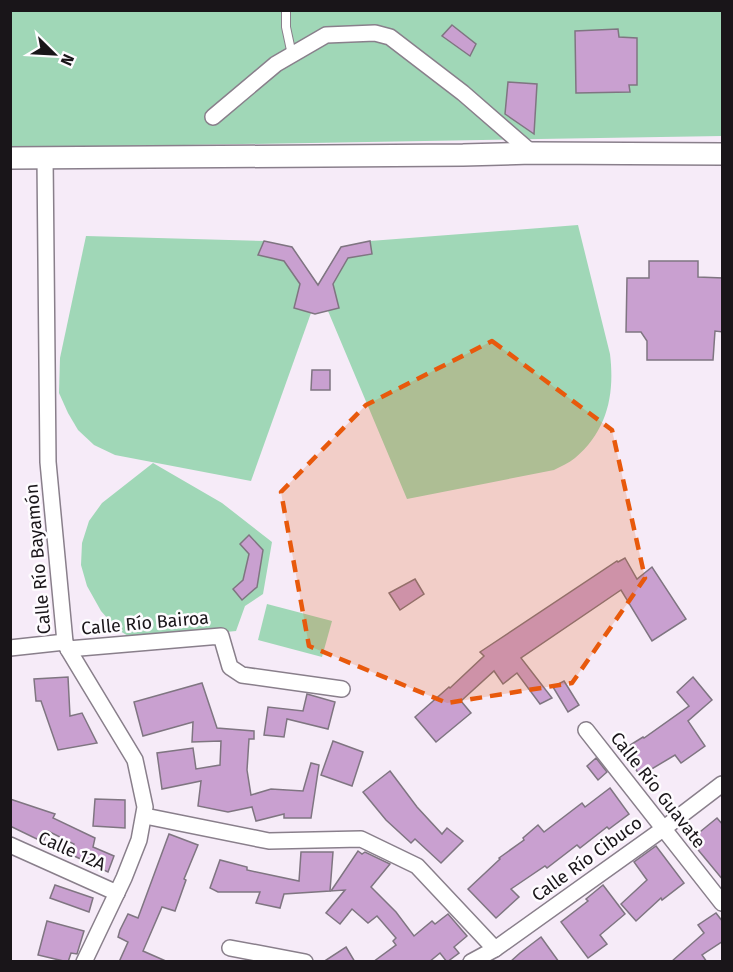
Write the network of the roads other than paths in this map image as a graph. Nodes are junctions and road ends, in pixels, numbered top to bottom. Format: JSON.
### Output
{"nodes":[{"id":1,"x":286,"y":10,"type":"edge"},
{"id":2,"x":292,"y":55,"type":"junction"},
{"id":3,"x":213,"y":117,"type":"dead end"},
{"id":4,"x":532,"y":153,"type":"junction"},
{"id":5,"x":723,"y":154,"type":"edge"},
{"id":6,"x":45,"y":157,"type":"junction"},
{"id":7,"x":10,"y":158,"type":"edge"},
{"id":8,"x":67,"y":646,"type":"junction"},
{"id":9,"x":10,"y":648,"type":"edge"},
{"id":10,"x":342,"y":689,"type":"dead end"},
{"id":11,"x":586,"y":730,"type":"dead end"},
{"id":12,"x":723,"y":784,"type":"edge"},
{"id":13,"x":145,"y":816,"type":"junction"},
{"id":14,"x":663,"y":829,"type":"junction"},
{"id":15,"x":10,"y":845,"type":"edge"},
{"id":16,"x":117,"y":893,"type":"junction"},
{"id":17,"x":723,"y":903,"type":"edge"},
{"id":18,"x":230,"y":948,"type":"dead end"},
{"id":19,"x":495,"y":949,"type":"junction"},
{"id":20,"x":84,"y":962,"type":"edge"},
{"id":21,"x":304,"y":962,"type":"edge"},
{"id":22,"x":471,"y":962,"type":"edge"}],
"edges":[{"from":1,"to":2,"type":"lane"},
{"from":2,"to":3,"type":"street"},
{"from":2,"to":4,"type":"street"},
{"from":4,"to":5,"type":"street"},
{"from":4,"to":6,"type":"street"},
{"from":6,"to":7,"type":"street"},
{"from":6,"to":8,"type":"street","name":"Calle Río Bayamón"},
{"from":8,"to":9,"type":"street","name":"Calle Río Bairoa"},
{"from":8,"to":10,"type":"street","name":"Calle Río Bairoa"},
{"from":8,"to":13,"type":"street","name":"Calle Río Bayamón"},
{"from":11,"to":14,"type":"street","name":"Calle Río Guavate"},
{"from":12,"to":14,"type":"street","name":"Calle Río Cibuco"},
{"from":13,"to":16,"type":"street","name":"Calle Río Bayamón"},
{"from":13,"to":19,"type":"street"},
{"from":14,"to":17,"type":"street","name":"Calle Río Guavate"},
{"from":14,"to":19,"type":"street","name":"Calle Río Cibuco"},
{"from":15,"to":16,"type":"street","name":"Calle 12A"},
{"from":16,"to":20,"type":"street","name":"Calle Río Bayamón"},
{"from":18,"to":21,"type":"street"},
{"from":19,"to":22,"type":"street","name":"Calle Río Cibuco"}]}
